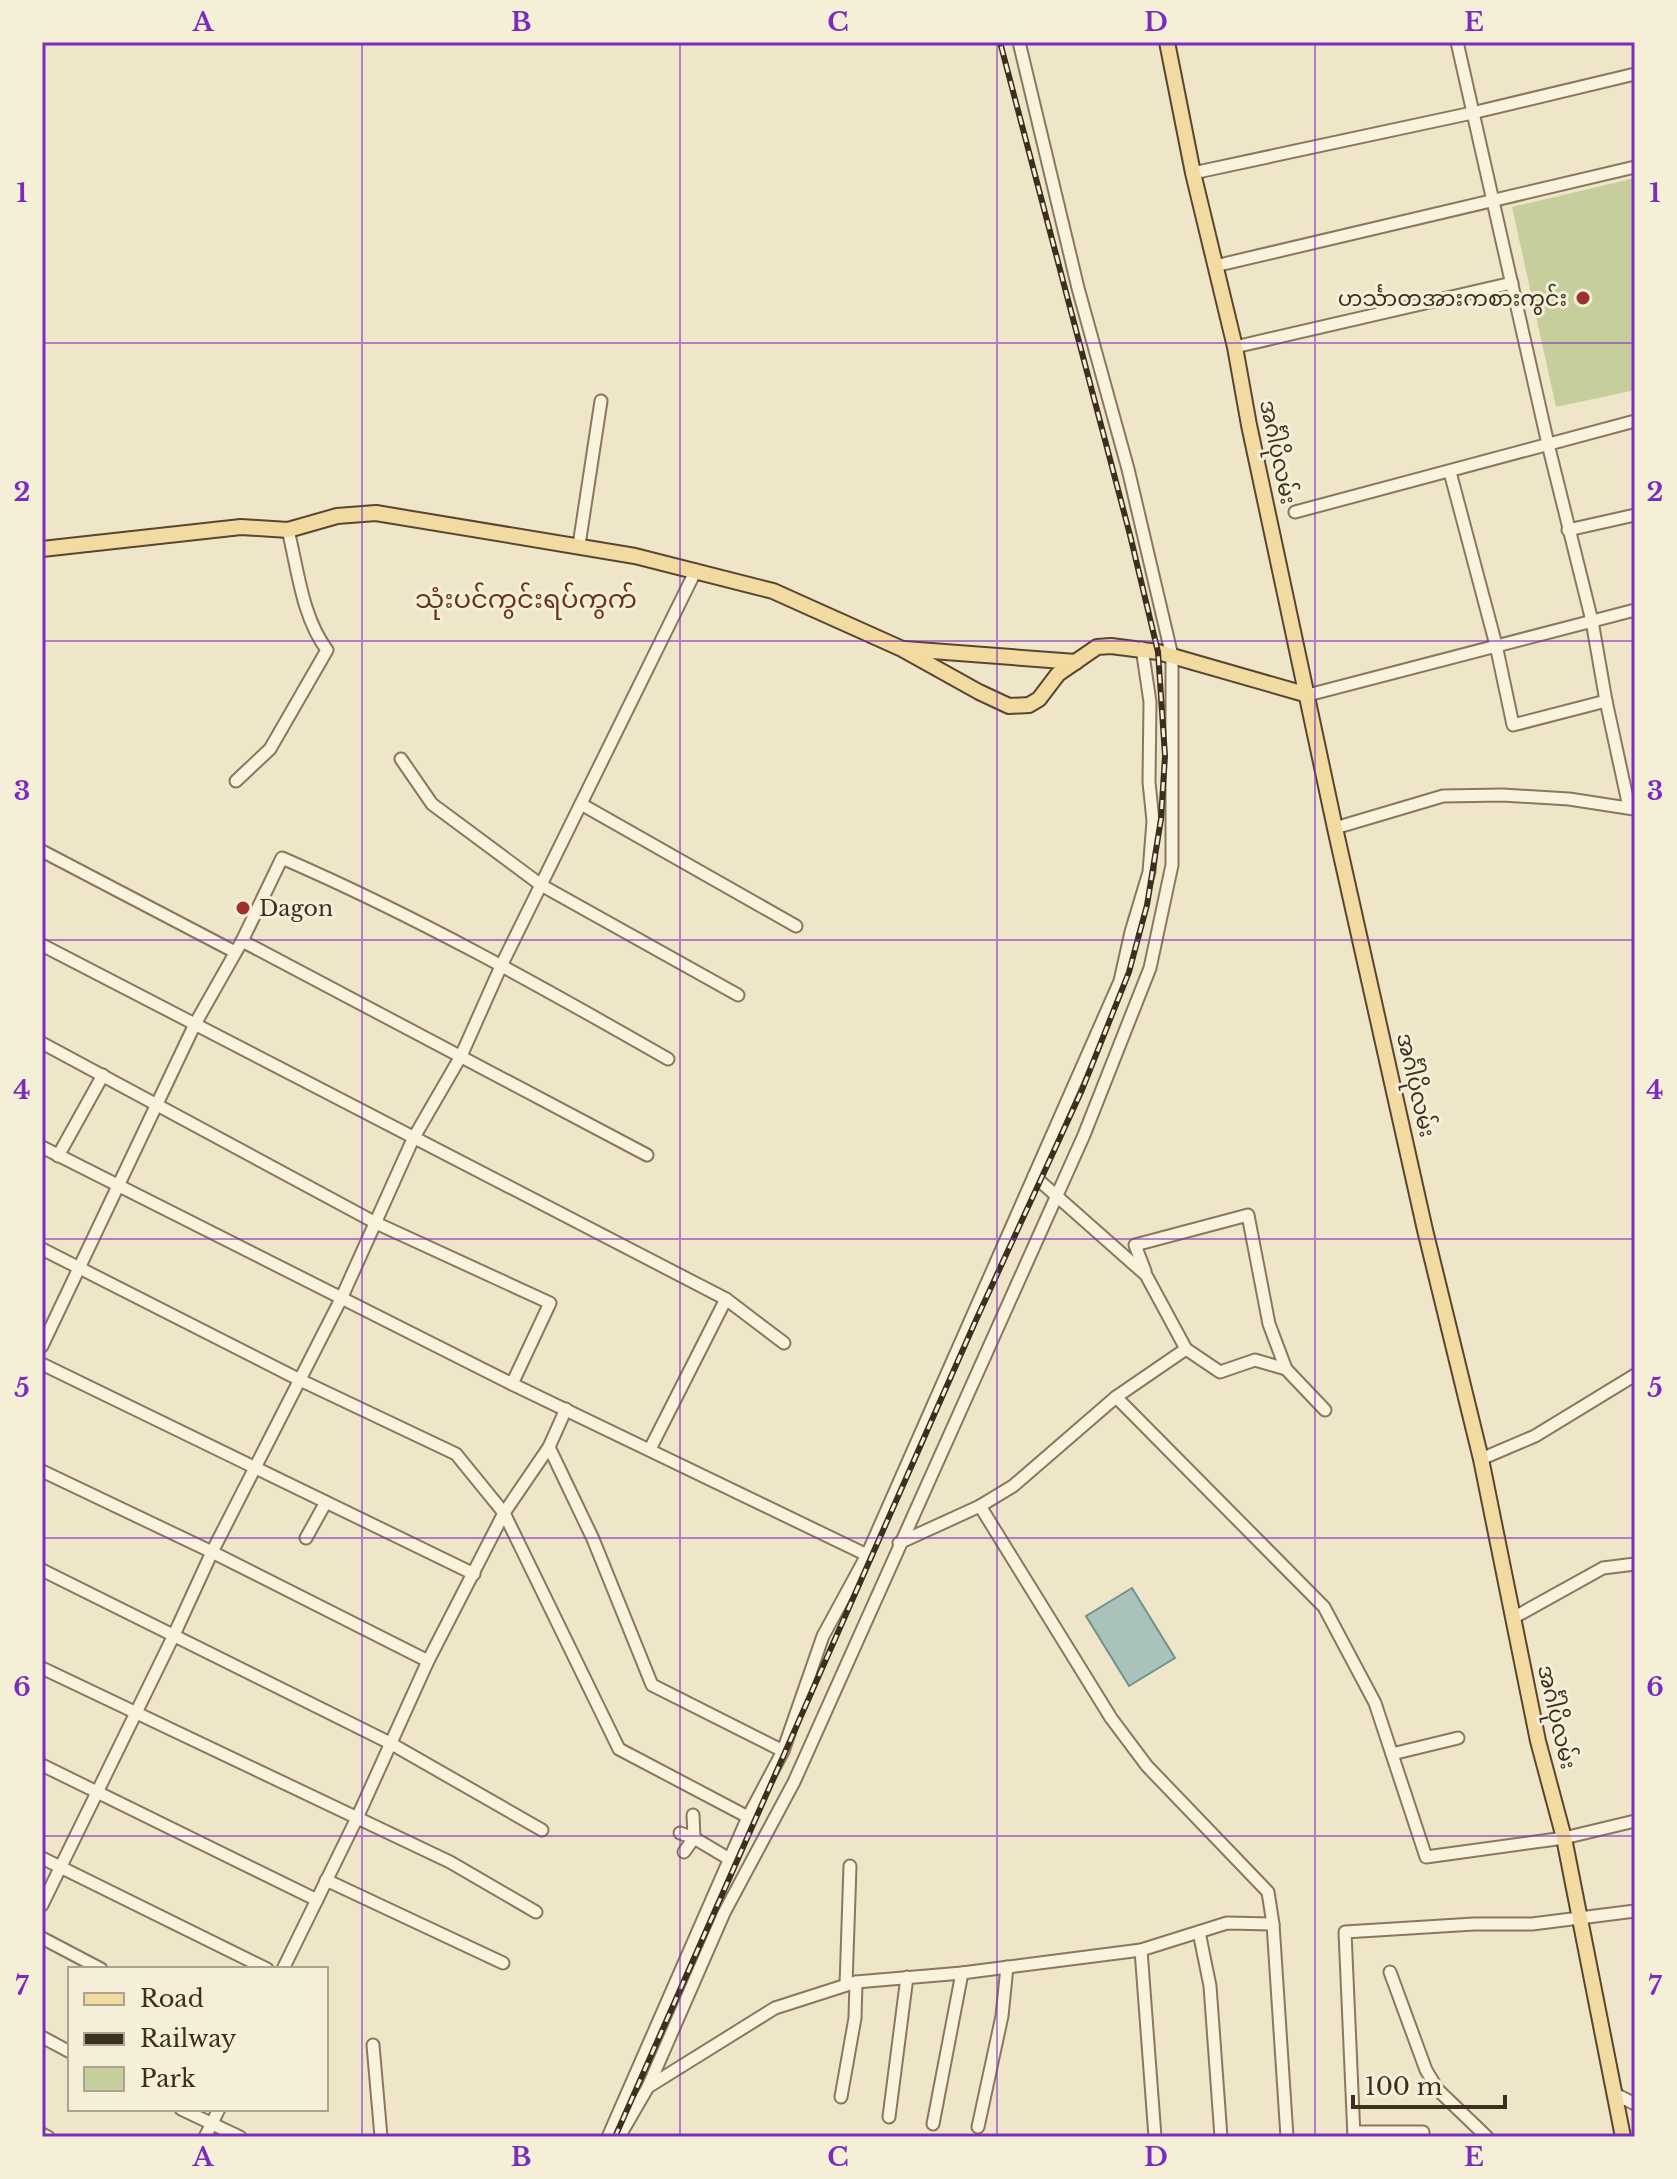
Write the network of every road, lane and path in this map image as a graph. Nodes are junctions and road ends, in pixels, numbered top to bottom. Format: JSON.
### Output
{"nodes":[{"id":1,"x":1019,"y":42,"type":"edge"},
{"id":2,"x":1167,"y":42,"type":"edge"},
{"id":3,"x":1457,"y":42,"type":"edge"},
{"id":4,"x":1635,"y":74,"type":"edge"},
{"id":5,"x":1472,"y":113,"type":"junction"},
{"id":6,"x":1635,"y":167,"type":"edge"},
{"id":7,"x":1193,"y":173,"type":"junction"},
{"id":8,"x":1494,"y":200,"type":"junction"},
{"id":9,"x":1215,"y":266,"type":"junction"},
{"id":10,"x":1512,"y":283,"type":"junction"},
{"id":11,"x":1235,"y":347,"type":"junction"},
{"id":12,"x":601,"y":401,"type":"dead end"},
{"id":13,"x":1635,"y":421,"type":"edge"},
{"id":14,"x":1548,"y":444,"type":"junction"},
{"id":15,"x":1450,"y":472,"type":"junction"},
{"id":16,"x":1295,"y":512,"type":"dead end"},
{"id":17,"x":1635,"y":515,"type":"edge"},
{"id":18,"x":288,"y":530,"type":"junction"},
{"id":19,"x":1568,"y":530,"type":"junction"},
{"id":20,"x":579,"y":545,"type":"junction"},
{"id":21,"x":42,"y":549,"type":"edge"},
{"id":22,"x":696,"y":570,"type":"junction"},
{"id":23,"x":1635,"y":610,"type":"edge"},
{"id":24,"x":1592,"y":621,"type":"junction"},
{"id":25,"x":1496,"y":645,"type":"junction"},
{"id":26,"x":900,"y":648,"type":"junction"},
{"id":27,"x":1142,"y":648,"type":"junction"},
{"id":28,"x":1172,"y":656,"type":"junction"},
{"id":29,"x":1076,"y":662,"type":"junction"},
{"id":30,"x":1308,"y":695,"type":"junction"},
{"id":31,"x":1606,"y":701,"type":"junction"},
{"id":32,"x":401,"y":759,"type":"dead end"},
{"id":33,"x":236,"y":781,"type":"dead end"},
{"id":34,"x":581,"y":804,"type":"junction"},
{"id":35,"x":1632,"y":808,"type":"edge"},
{"id":36,"x":1335,"y":828,"type":"junction"},
{"id":37,"x":42,"y":851,"type":"edge"},
{"id":38,"x":541,"y":885,"type":"junction"},
{"id":39,"x":796,"y":926,"type":"dead end"},
{"id":40,"x":242,"y":941,"type":"junction"},
{"id":41,"x":42,"y":945,"type":"edge"},
{"id":42,"x":235,"y":952,"type":"junction"},
{"id":43,"x":502,"y":964,"type":"junction"},
{"id":44,"x":738,"y":995,"type":"dead end"},
{"id":45,"x":195,"y":1024,"type":"junction"},
{"id":46,"x":42,"y":1043,"type":"edge"},
{"id":47,"x":461,"y":1056,"type":"junction"},
{"id":48,"x":668,"y":1059,"type":"dead end"},
{"id":49,"x":103,"y":1075,"type":"junction"},
{"id":50,"x":158,"y":1103,"type":"junction"},
{"id":51,"x":413,"y":1139,"type":"junction"},
{"id":52,"x":42,"y":1147,"type":"edge"},
{"id":53,"x":647,"y":1155,"type":"dead end"},
{"id":54,"x":58,"y":1156,"type":"junction"},
{"id":55,"x":1034,"y":1176,"type":"junction"},
{"id":56,"x":118,"y":1187,"type":"junction"},
{"id":57,"x":1057,"y":1196,"type":"junction"},
{"id":58,"x":376,"y":1223,"type":"junction"},
{"id":59,"x":42,"y":1249,"type":"edge"},
{"id":60,"x":78,"y":1267,"type":"junction"},
{"id":61,"x":1146,"y":1275,"type":"junction"},
{"id":62,"x":341,"y":1299,"type":"junction"},
{"id":63,"x":726,"y":1299,"type":"junction"},
{"id":64,"x":784,"y":1343,"type":"dead end"},
{"id":65,"x":42,"y":1346,"type":"edge"},
{"id":66,"x":1186,"y":1349,"type":"junction"},
{"id":67,"x":42,"y":1364,"type":"edge"},
{"id":68,"x":1286,"y":1369,"type":"junction"},
{"id":69,"x":1635,"y":1375,"type":"edge"},
{"id":70,"x":300,"y":1380,"type":"junction"},
{"id":71,"x":512,"y":1384,"type":"junction"},
{"id":72,"x":1116,"y":1397,"type":"junction"},
{"id":73,"x":566,"y":1409,"type":"junction"},
{"id":74,"x":1325,"y":1410,"type":"dead end"},
{"id":75,"x":549,"y":1447,"type":"junction"},
{"id":76,"x":650,"y":1449,"type":"junction"},
{"id":77,"x":1481,"y":1459,"type":"junction"},
{"id":78,"x":255,"y":1468,"type":"junction"},
{"id":79,"x":42,"y":1471,"type":"edge"},
{"id":80,"x":326,"y":1502,"type":"junction"},
{"id":81,"x":980,"y":1506,"type":"junction"},
{"id":82,"x":504,"y":1513,"type":"junction"},
{"id":83,"x":306,"y":1538,"type":"dead end"},
{"id":84,"x":899,"y":1543,"type":"junction"},
{"id":85,"x":212,"y":1552,"type":"junction"},
{"id":86,"x":867,"y":1555,"type":"junction"},
{"id":87,"x":1635,"y":1564,"type":"edge"},
{"id":88,"x":42,"y":1570,"type":"edge"},
{"id":89,"x":474,"y":1574,"type":"junction"},
{"id":90,"x":1513,"y":1618,"type":"junction"},
{"id":91,"x":173,"y":1637,"type":"junction"},
{"id":92,"x":428,"y":1661,"type":"junction"},
{"id":93,"x":42,"y":1668,"type":"edge"},
{"id":94,"x":136,"y":1714,"type":"junction"},
{"id":95,"x":1458,"y":1738,"type":"dead end"},
{"id":96,"x":390,"y":1743,"type":"junction"},
{"id":97,"x":783,"y":1751,"type":"junction"},
{"id":98,"x":1392,"y":1754,"type":"junction"},
{"id":99,"x":42,"y":1765,"type":"edge"},
{"id":100,"x":96,"y":1791,"type":"junction"},
{"id":101,"x":693,"y":1815,"type":"dead end"},
{"id":102,"x":748,"y":1817,"type":"junction"},
{"id":103,"x":357,"y":1818,"type":"junction"},
{"id":104,"x":1635,"y":1821,"type":"edge"},
{"id":105,"x":542,"y":1830,"type":"dead end"},
{"id":106,"x":680,"y":1833,"type":"dead end"},
{"id":107,"x":694,"y":1838,"type":"junction"},
{"id":108,"x":1564,"y":1838,"type":"junction"},
{"id":109,"x":684,"y":1852,"type":"dead end"},
{"id":110,"x":42,"y":1858,"type":"edge"},
{"id":111,"x":731,"y":1860,"type":"junction"},
{"id":112,"x":59,"y":1866,"type":"junction"},
{"id":113,"x":850,"y":1866,"type":"dead end"},
{"id":114,"x":326,"y":1880,"type":"junction"},
{"id":115,"x":317,"y":1900,"type":"junction"},
{"id":116,"x":42,"y":1905,"type":"edge"},
{"id":117,"x":1635,"y":1911,"type":"edge"},
{"id":118,"x":536,"y":1912,"type":"dead end"},
{"id":119,"x":1578,"y":1917,"type":"junction"},
{"id":120,"x":1273,"y":1924,"type":"junction"},
{"id":121,"x":1199,"y":1932,"type":"junction"},
{"id":122,"x":42,"y":1938,"type":"edge"},
{"id":123,"x":1141,"y":1950,"type":"junction"},
{"id":124,"x":503,"y":1963,"type":"dead end"},
{"id":125,"x":97,"y":1967,"type":"edge"},
{"id":126,"x":263,"y":1967,"type":"edge"},
{"id":127,"x":284,"y":1967,"type":"edge"},
{"id":128,"x":1007,"y":1967,"type":"junction"},
{"id":129,"x":1390,"y":1972,"type":"dead end"},
{"id":130,"x":962,"y":1973,"type":"junction"},
{"id":131,"x":907,"y":1977,"type":"junction"},
{"id":132,"x":851,"y":1984,"type":"junction"},
{"id":133,"x":42,"y":2037,"type":"edge"},
{"id":134,"x":373,"y":2045,"type":"dead end"},
{"id":135,"x":68,"y":2051,"type":"edge"},
{"id":136,"x":648,"y":2087,"type":"junction"},
{"id":137,"x":1615,"y":2094,"type":"junction"},
{"id":138,"x":841,"y":2097,"type":"dead end"},
{"id":139,"x":1635,"y":2104,"type":"edge"},
{"id":140,"x":185,"y":2111,"type":"edge"},
{"id":141,"x":218,"y":2111,"type":"edge"},
{"id":142,"x":889,"y":2117,"type":"dead end"},
{"id":143,"x":933,"y":2124,"type":"dead end"},
{"id":144,"x":212,"y":2125,"type":"junction"},
{"id":145,"x":978,"y":2127,"type":"dead end"},
{"id":146,"x":42,"y":2134,"type":"edge"},
{"id":147,"x":1354,"y":2134,"type":"edge"},
{"id":148,"x":48,"y":2137,"type":"edge"},
{"id":149,"x":205,"y":2137,"type":"edge"},
{"id":150,"x":240,"y":2137,"type":"edge"},
{"id":151,"x":381,"y":2137,"type":"edge"},
{"id":152,"x":608,"y":2137,"type":"edge"},
{"id":153,"x":619,"y":2137,"type":"edge"},
{"id":154,"x":1155,"y":2137,"type":"edge"},
{"id":155,"x":1221,"y":2137,"type":"edge"},
{"id":156,"x":1287,"y":2137,"type":"edge"},
{"id":157,"x":1423,"y":2137,"type":"edge"},
{"id":158,"x":1487,"y":2137,"type":"edge"},
{"id":159,"x":1623,"y":2137,"type":"edge"}],
"edges":[{"from":1,"to":28,"type":"street"},
{"from":2,"to":7,"type":"main road","name":"အင်္ဂါပိုလမ်း"},
{"from":3,"to":5,"type":"street"},
{"from":4,"to":5,"type":"street"},
{"from":5,"to":7,"type":"street"},
{"from":5,"to":8,"type":"street"},
{"from":6,"to":8,"type":"street"},
{"from":7,"to":9,"type":"main road","name":"အင်္ဂါပိုလမ်း"},
{"from":8,"to":9,"type":"street"},
{"from":8,"to":10,"type":"street"},
{"from":9,"to":11,"type":"main road","name":"အင်္ဂါပိုလမ်း"},
{"from":10,"to":11,"type":"street"},
{"from":10,"to":14,"type":"street"},
{"from":11,"to":30,"type":"main road","name":"အင်္ဂါပိုလမ်း"},
{"from":12,"to":20,"type":"street"},
{"from":13,"to":14,"type":"street"},
{"from":14,"to":15,"type":"street"},
{"from":14,"to":19,"type":"street"},
{"from":15,"to":16,"type":"street"},
{"from":15,"to":25,"type":"street"},
{"from":17,"to":19,"type":"street"},
{"from":18,"to":20,"type":"main road"},
{"from":18,"to":21,"type":"main road"},
{"from":18,"to":33,"type":"street"},
{"from":19,"to":24,"type":"street"},
{"from":20,"to":22,"type":"main road"},
{"from":22,"to":26,"type":"main road"},
{"from":22,"to":34,"type":"street"},
{"from":23,"to":24,"type":"street"},
{"from":24,"to":25,"type":"street"},
{"from":24,"to":31,"type":"street"},
{"from":25,"to":30,"type":"street"},
{"from":25,"to":31,"type":"street"},
{"from":26,"to":29,"type":"main road"},
{"from":26,"to":29,"type":"main road"},
{"from":27,"to":28,"type":"main road"},
{"from":27,"to":29,"type":"main road"},
{"from":27,"to":55,"type":"street"},
{"from":28,"to":30,"type":"main road"},
{"from":28,"to":57,"type":"street"},
{"from":30,"to":36,"type":"main road","name":"အင်္ဂါပိုလမ်း"},
{"from":31,"to":35,"type":"street"},
{"from":32,"to":38,"type":"street"},
{"from":34,"to":38,"type":"street"},
{"from":34,"to":39,"type":"street"},
{"from":35,"to":36,"type":"street"},
{"from":36,"to":77,"type":"main road","name":"အင်္ဂါပိုလမ်း"},
{"from":37,"to":42,"type":"street"},
{"from":38,"to":43,"type":"street"},
{"from":38,"to":44,"type":"street"},
{"from":40,"to":42,"type":"street"},
{"from":40,"to":43,"type":"street"},
{"from":40,"to":47,"type":"street"},
{"from":41,"to":45,"type":"street"},
{"from":42,"to":45,"type":"street"},
{"from":43,"to":47,"type":"street"},
{"from":43,"to":48,"type":"street"},
{"from":45,"to":50,"type":"street"},
{"from":45,"to":51,"type":"street"},
{"from":46,"to":49,"type":"street"},
{"from":47,"to":51,"type":"street"},
{"from":47,"to":53,"type":"street"},
{"from":49,"to":50,"type":"street"},
{"from":49,"to":54,"type":"street"},
{"from":50,"to":56,"type":"street"},
{"from":50,"to":58,"type":"street"},
{"from":51,"to":58,"type":"street"},
{"from":51,"to":63,"type":"street"},
{"from":52,"to":54,"type":"street"},
{"from":54,"to":56,"type":"street"},
{"from":55,"to":57,"type":"street"},
{"from":55,"to":86,"type":"street"},
{"from":56,"to":60,"type":"street"},
{"from":56,"to":62,"type":"street"},
{"from":57,"to":61,"type":"street"},
{"from":57,"to":84,"type":"street"},
{"from":58,"to":62,"type":"street"},
{"from":58,"to":71,"type":"street"},
{"from":59,"to":60,"type":"street"},
{"from":60,"to":65,"type":"street"},
{"from":60,"to":70,"type":"street"},
{"from":61,"to":66,"type":"street"},
{"from":61,"to":68,"type":"street"},
{"from":62,"to":70,"type":"street"},
{"from":62,"to":71,"type":"street"},
{"from":63,"to":64,"type":"street"},
{"from":63,"to":76,"type":"street"},
{"from":66,"to":68,"type":"street"},
{"from":66,"to":72,"type":"street"},
{"from":67,"to":78,"type":"street"},
{"from":68,"to":74,"type":"street"},
{"from":69,"to":77,"type":"street"},
{"from":70,"to":78,"type":"street"},
{"from":70,"to":82,"type":"street"},
{"from":71,"to":73,"type":"street"},
{"from":72,"to":81,"type":"street"},
{"from":72,"to":98,"type":"street"},
{"from":73,"to":75,"type":"street"},
{"from":73,"to":76,"type":"street"},
{"from":75,"to":82,"type":"street"},
{"from":75,"to":97,"type":"street"},
{"from":76,"to":86,"type":"street"},
{"from":77,"to":90,"type":"main road","name":"အင်္ဂါပိုလမ်း"},
{"from":78,"to":80,"type":"street"},
{"from":78,"to":85,"type":"street"},
{"from":79,"to":85,"type":"street"},
{"from":80,"to":83,"type":"street"},
{"from":80,"to":89,"type":"street"},
{"from":81,"to":84,"type":"street"},
{"from":81,"to":120,"type":"street"},
{"from":82,"to":89,"type":"street"},
{"from":82,"to":102,"type":"street"},
{"from":84,"to":136,"type":"street"},
{"from":85,"to":91,"type":"street"},
{"from":85,"to":92,"type":"street"},
{"from":86,"to":97,"type":"street"},
{"from":87,"to":90,"type":"street"},
{"from":88,"to":91,"type":"street"},
{"from":89,"to":92,"type":"street"},
{"from":90,"to":108,"type":"main road","name":"အင်္ဂါပိုလမ်း"},
{"from":91,"to":94,"type":"street"},
{"from":91,"to":96,"type":"street"},
{"from":92,"to":96,"type":"street"},
{"from":93,"to":94,"type":"street"},
{"from":94,"to":100,"type":"street"},
{"from":94,"to":103,"type":"street"},
{"from":95,"to":98,"type":"street"},
{"from":96,"to":103,"type":"street"},
{"from":96,"to":105,"type":"street"},
{"from":97,"to":102,"type":"street"},
{"from":98,"to":108,"type":"street"},
{"from":99,"to":100,"type":"street"},
{"from":100,"to":112,"type":"street"},
{"from":100,"to":115,"type":"street"},
{"from":101,"to":107,"type":"street"},
{"from":102,"to":111,"type":"street"},
{"from":103,"to":114,"type":"street"},
{"from":103,"to":118,"type":"street"},
{"from":104,"to":108,"type":"street"},
{"from":106,"to":107,"type":"street"},
{"from":107,"to":109,"type":"street"},
{"from":107,"to":111,"type":"street"},
{"from":108,"to":119,"type":"main road","name":"အင်္ဂါပိုလမ်း"},
{"from":110,"to":112,"type":"street"},
{"from":111,"to":152,"type":"street"},
{"from":112,"to":116,"type":"street"},
{"from":112,"to":126,"type":"street"},
{"from":113,"to":132,"type":"street"},
{"from":114,"to":115,"type":"street"},
{"from":114,"to":124,"type":"street"},
{"from":115,"to":127,"type":"street"},
{"from":117,"to":119,"type":"street"},
{"from":119,"to":137,"type":"main road","name":"အင်္ဂါပိုလမ်း"},
{"from":119,"to":147,"type":"street"},
{"from":120,"to":121,"type":"street"},
{"from":120,"to":156,"type":"street"},
{"from":121,"to":123,"type":"street"},
{"from":121,"to":155,"type":"street"},
{"from":122,"to":125,"type":"street"},
{"from":123,"to":128,"type":"street"},
{"from":123,"to":154,"type":"street"},
{"from":128,"to":130,"type":"street"},
{"from":128,"to":145,"type":"street"},
{"from":129,"to":158,"type":"street"},
{"from":130,"to":131,"type":"street"},
{"from":130,"to":143,"type":"street"},
{"from":131,"to":132,"type":"street"},
{"from":131,"to":142,"type":"street"},
{"from":132,"to":136,"type":"street"},
{"from":132,"to":138,"type":"street"},
{"from":133,"to":135,"type":"street"},
{"from":134,"to":151,"type":"street"},
{"from":136,"to":153,"type":"street"},
{"from":137,"to":139,"type":"street"},
{"from":137,"to":159,"type":"main road","name":"အင်္ဂါပိုလမ်း"},
{"from":140,"to":144,"type":"street"},
{"from":141,"to":144,"type":"street"},
{"from":144,"to":149,"type":"street"},
{"from":144,"to":150,"type":"street"},
{"from":146,"to":148,"type":"street"},
{"from":147,"to":157,"type":"street"}]}
